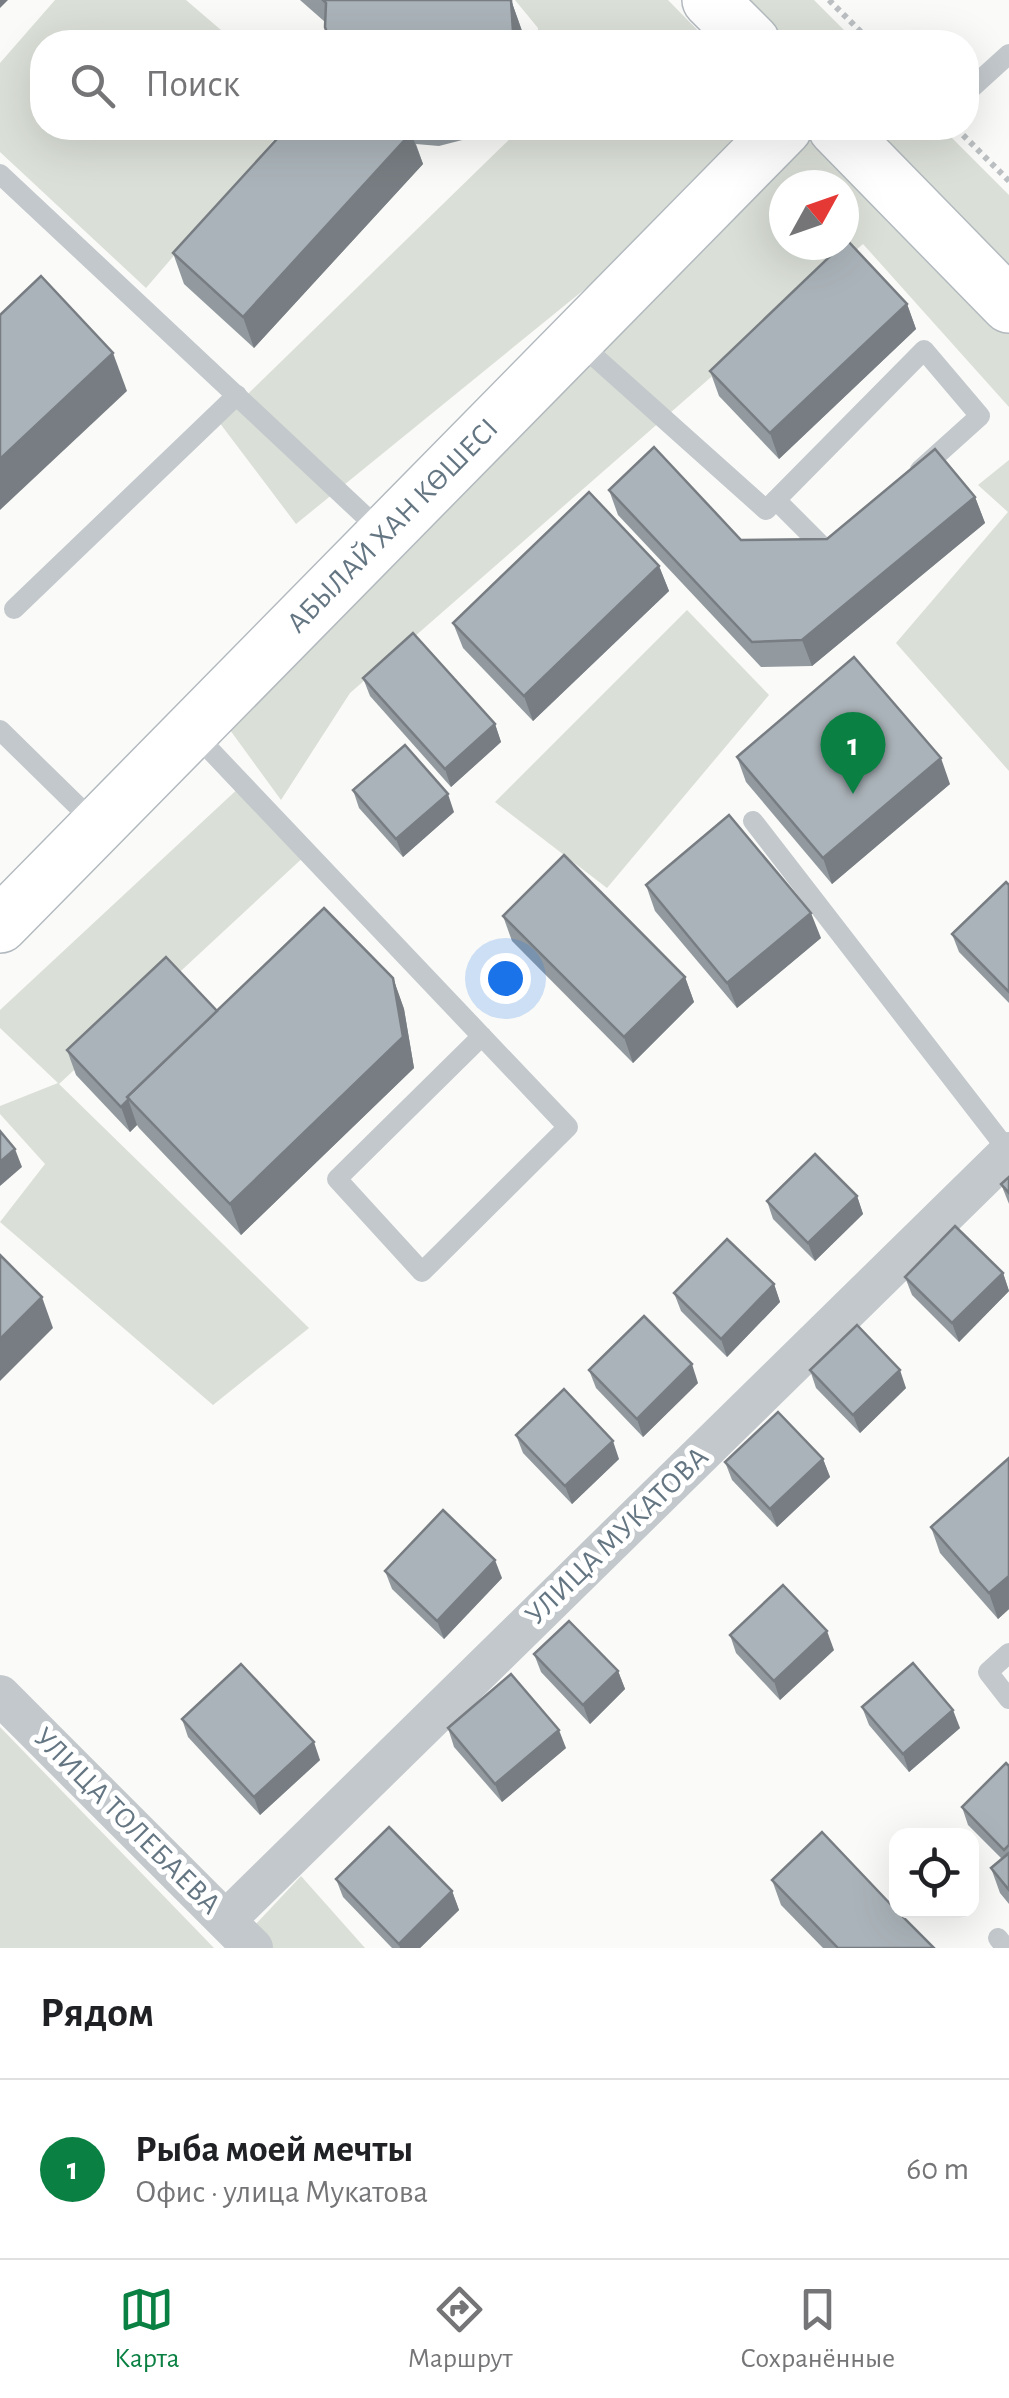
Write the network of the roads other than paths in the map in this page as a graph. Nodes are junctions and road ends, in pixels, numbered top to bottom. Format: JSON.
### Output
{"nodes":[{"id":1,"x":1009,"y":54,"type":"edge"},
{"id":2,"x":979,"y":81,"type":"edge"},
{"id":3,"x":772,"y":140,"type":"edge"},
{"id":4,"x":848,"y":140,"type":"edge"},
{"id":5,"x":0,"y":174,"type":"edge"},
{"id":6,"x":1009,"y":305,"type":"edge"},
{"id":7,"x":576,"y":339,"type":"junction"},
{"id":8,"x":236,"y":396,"type":"junction"},
{"id":9,"x":911,"y":478,"type":"edge"},
{"id":10,"x":776,"y":500,"type":"junction"},
{"id":11,"x":384,"y":534,"type":"junction"},
{"id":12,"x":843,"y":541,"type":"edge"},
{"id":13,"x":14,"y":609,"type":"dead end"},
{"id":14,"x":0,"y":730,"type":"edge"},
{"id":15,"x":192,"y":730,"type":"junction"},
{"id":16,"x":753,"y":821,"type":"dead end"},
{"id":17,"x":98,"y":825,"type":"junction"},
{"id":18,"x":0,"y":924,"type":"edge"},
{"id":19,"x":482,"y":1036,"type":"junction"},
{"id":20,"x":1009,"y":1152,"type":"edge"},
{"id":21,"x":1009,"y":1653,"type":"edge"},
{"id":22,"x":0,"y":1696,"type":"edge"},
{"id":23,"x":1009,"y":1699,"type":"edge"},
{"id":24,"x":239,"y":1934,"type":"edge"}],
"edges":[{"from":1,"to":2,"type":"lane"},
{"from":3,"to":7,"type":"main road","name":"АБЫЛАЙ ХАН КӨШЕСІ"},
{"from":4,"to":6,"type":"main road"},
{"from":5,"to":8,"type":"lane"},
{"from":7,"to":10,"type":"lane"},
{"from":7,"to":11,"type":"main road","name":"АБЫЛАЙ ХАН КӨШЕСІ"},
{"from":8,"to":11,"type":"lane"},
{"from":8,"to":13,"type":"lane"},
{"from":9,"to":10,"type":"lane"},
{"from":10,"to":12,"type":"lane"},
{"from":11,"to":15,"type":"main road","name":"АБЫЛАЙ ХАН КӨШЕСІ"},
{"from":14,"to":17,"type":"lane"},
{"from":15,"to":17,"type":"main road","name":"АБЫЛАЙ ХАН КӨШЕСІ"},
{"from":15,"to":19,"type":"lane"},
{"from":16,"to":20,"type":"lane"},
{"from":17,"to":18,"type":"main road","name":"АБЫЛАЙ ХАН КӨШЕСІ"},
{"from":19,"to":19,"type":"lane"},
{"from":20,"to":24,"type":"street","name":"УЛИЦА МУКАТОВА"},
{"from":21,"to":23,"type":"lane"},
{"from":22,"to":24,"type":"street","name":"УЛИЦА ТОЛЕБАЕВА"}]}
